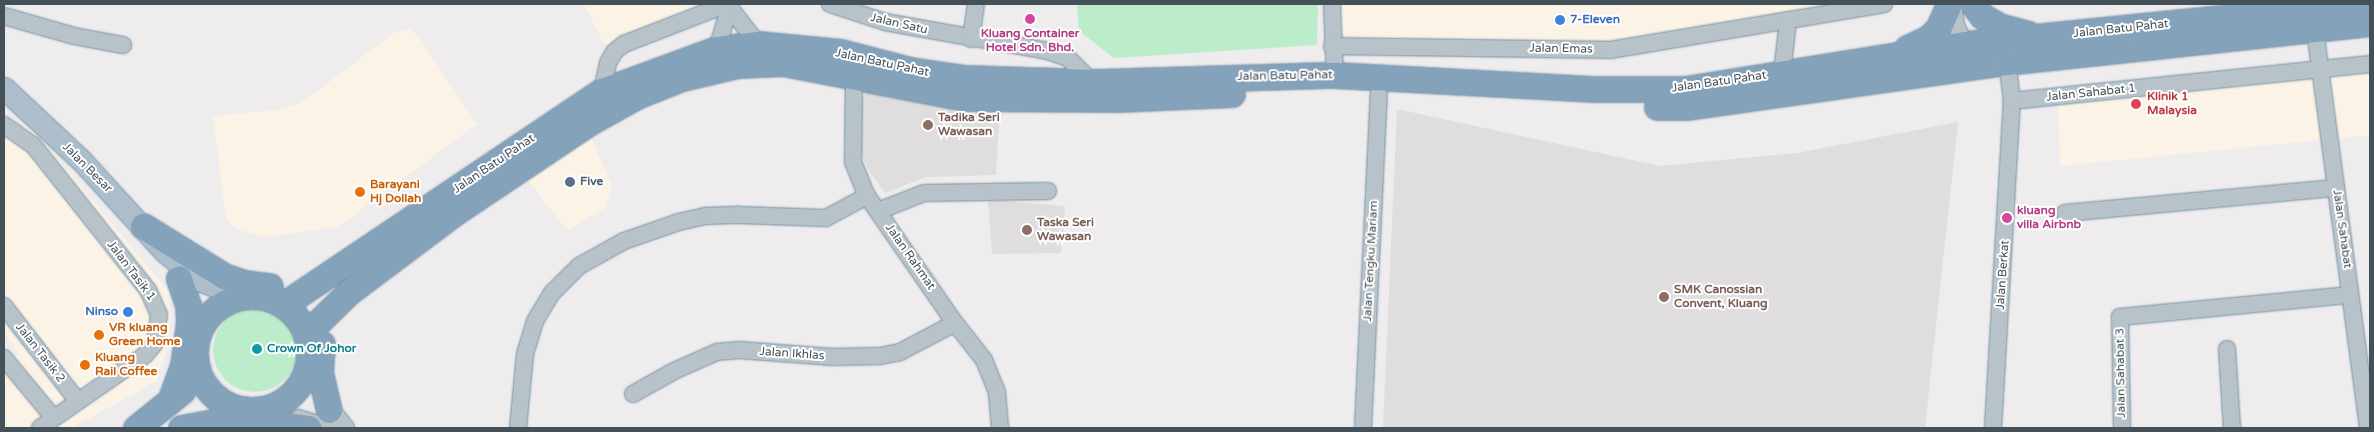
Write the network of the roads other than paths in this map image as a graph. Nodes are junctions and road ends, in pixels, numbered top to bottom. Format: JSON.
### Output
{"nodes":[{"id":1,"x":830,"y":4,"type":"edge"},
{"id":2,"x":976,"y":4,"type":"edge"},
{"id":3,"x":1332,"y":4,"type":"edge"},
{"id":4,"x":1884,"y":4,"type":"edge"},
{"id":5,"x":1949,"y":4,"type":"edge"},
{"id":6,"x":1953,"y":4,"type":"edge"},
{"id":7,"x":1967,"y":4,"type":"edge"},
{"id":8,"x":1973,"y":4,"type":"edge"},
{"id":9,"x":2358,"y":4,"type":"edge"},
{"id":10,"x":728,"y":6,"type":"edge"},
{"id":11,"x":4,"y":16,"type":"edge"},
{"id":12,"x":1788,"y":20,"type":"junction"},
{"id":13,"x":2370,"y":23,"type":"edge"},
{"id":14,"x":2315,"y":30,"type":"junction"},
{"id":15,"x":2040,"y":37,"type":"junction"},
{"id":16,"x":971,"y":38,"type":"junction"},
{"id":17,"x":758,"y":44,"type":"junction"},
{"id":18,"x":1965,"y":44,"type":"junction"},
{"id":19,"x":123,"y":45,"type":"dead end"},
{"id":20,"x":1332,"y":46,"type":"junction"},
{"id":21,"x":717,"y":49,"type":"junction"},
{"id":22,"x":1892,"y":55,"type":"junction"},
{"id":23,"x":2010,"y":62,"type":"junction"},
{"id":24,"x":2370,"y":64,"type":"edge"},
{"id":25,"x":2320,"y":69,"type":"junction"},
{"id":26,"x":1933,"y":72,"type":"junction"},
{"id":27,"x":1782,"y":73,"type":"junction"},
{"id":28,"x":1335,"y":75,"type":"junction"},
{"id":29,"x":854,"y":76,"type":"junction"},
{"id":30,"x":1092,"y":82,"type":"junction"},
{"id":31,"x":4,"y":88,"type":"edge"},
{"id":32,"x":602,"y":91,"type":"junction"},
{"id":33,"x":1379,"y":93,"type":"junction"},
{"id":34,"x":2012,"y":101,"type":"junction"},
{"id":35,"x":4,"y":125,"type":"edge"},
{"id":36,"x":2336,"y":188,"type":"junction"},
{"id":37,"x":1048,"y":191,"type":"dead end"},
{"id":38,"x":867,"y":196,"type":"junction"},
{"id":39,"x":878,"y":211,"type":"junction"},
{"id":40,"x":2066,"y":213,"type":"dead end"},
{"id":41,"x":143,"y":226,"type":"junction"},
{"id":42,"x":165,"y":252,"type":"junction"},
{"id":43,"x":347,"y":263,"type":"junction"},
{"id":44,"x":179,"y":279,"type":"junction"},
{"id":45,"x":349,"y":292,"type":"junction"},
{"id":46,"x":2350,"y":295,"type":"junction"},
{"id":47,"x":243,"y":297,"type":"junction"},
{"id":48,"x":4,"y":306,"type":"edge"},
{"id":49,"x":283,"y":306,"type":"junction"},
{"id":50,"x":955,"y":323,"type":"junction"},
{"id":51,"x":202,"y":324,"type":"junction"},
{"id":52,"x":306,"y":334,"type":"junction"},
{"id":53,"x":2227,"y":349,"type":"dead end"},
{"id":54,"x":4,"y":358,"type":"edge"},
{"id":55,"x":308,"y":362,"type":"junction"},
{"id":56,"x":196,"y":365,"type":"junction"},
{"id":57,"x":633,"y":394,"type":"dead end"},
{"id":58,"x":77,"y":400,"type":"junction"},
{"id":59,"x":170,"y":401,"type":"junction"},
{"id":60,"x":247,"y":409,"type":"junction"},
{"id":61,"x":53,"y":417,"type":"junction"},
{"id":62,"x":330,"y":419,"type":"edge"},
{"id":63,"x":2368,"y":419,"type":"edge"},
{"id":64,"x":149,"y":426,"type":"edge"},
{"id":65,"x":40,"y":428,"type":"edge"},
{"id":66,"x":181,"y":428,"type":"edge"},
{"id":67,"x":308,"y":428,"type":"edge"},
{"id":68,"x":346,"y":428,"type":"edge"},
{"id":69,"x":518,"y":428,"type":"edge"},
{"id":70,"x":1000,"y":428,"type":"edge"},
{"id":71,"x":1363,"y":428,"type":"edge"},
{"id":72,"x":1992,"y":428,"type":"edge"},
{"id":73,"x":2122,"y":428,"type":"edge"},
{"id":74,"x":2232,"y":428,"type":"edge"}],
"edges":[{"from":1,"to":16,"type":"street","name":"Jalan Satu"},
{"from":2,"to":16,"type":"street"},
{"from":3,"to":20,"type":"street"},
{"from":4,"to":12,"type":"street","name":"Jalan Emas"},
{"from":5,"to":22,"type":"highway"},
{"from":6,"to":18,"type":"street"},
{"from":7,"to":18,"type":"street"},
{"from":8,"to":15,"type":"highway"},
{"from":9,"to":15,"type":"highway","name":"Jalan Batu Pahat"},
{"from":10,"to":17,"type":"street"},
{"from":10,"to":21,"type":"street"},
{"from":10,"to":32,"type":"street"},
{"from":11,"to":19,"type":"street"},
{"from":12,"to":20,"type":"street","name":"Jalan Emas"},
{"from":12,"to":27,"type":"street"},
{"from":13,"to":14,"type":"highway","name":"Jalan Batu Pahat"},
{"from":14,"to":23,"type":"highway","name":"Jalan Batu Pahat"},
{"from":14,"to":25,"type":"street","name":"Jalan Sahabat"},
{"from":15,"to":18,"type":"highway","name":"Jalan Batu Pahat"},
{"from":16,"to":30,"type":"street","name":"Jalan Satu"},
{"from":17,"to":21,"type":"highway","name":"Jalan Batu Pahat"},
{"from":17,"to":30,"type":"highway","name":"Jalan Batu Pahat"},
{"from":18,"to":22,"type":"highway","name":"Jalan Batu Pahat"},
{"from":18,"to":23,"type":"highway"},
{"from":18,"to":26,"type":"highway"},
{"from":20,"to":28,"type":"street"},
{"from":21,"to":32,"type":"highway","name":"Jalan Batu Pahat"},
{"from":22,"to":27,"type":"highway","name":"Jalan Batu Pahat"},
{"from":23,"to":26,"type":"highway","name":"Jalan Batu Pahat"},
{"from":23,"to":34,"type":"street","name":"Jalan Berkat"},
{"from":24,"to":25,"type":"street","name":"Jalan Sahabat 1"},
{"from":25,"to":34,"type":"street","name":"Jalan Sahabat 1"},
{"from":25,"to":36,"type":"street","name":"Jalan Sahabat"},
{"from":26,"to":33,"type":"highway","name":"Jalan Batu Pahat"},
{"from":27,"to":28,"type":"highway","name":"Jalan Batu Pahat"},
{"from":28,"to":30,"type":"highway","name":"Jalan Batu Pahat"},
{"from":29,"to":33,"type":"highway","name":"Jalan Batu Pahat"},
{"from":29,"to":38,"type":"street","name":"Jalan Rahmat"},
{"from":29,"to":45,"type":"highway","name":"Jalan Batu Pahat"},
{"from":31,"to":41,"type":"main road","name":"Jalan Besar"},
{"from":32,"to":43,"type":"highway","name":"Jalan Batu Pahat"},
{"from":33,"to":71,"type":"street","name":"Jalan Tengku Mariam"},
{"from":34,"to":72,"type":"street","name":"Jalan Berkat"},
{"from":35,"to":58,"type":"street","name":"Jalan Tasik 1"},
{"from":36,"to":40,"type":"street"},
{"from":36,"to":46,"type":"street","name":"Jalan Sahabat"},
{"from":37,"to":39,"type":"street"},
{"from":38,"to":39,"type":"street","name":"Jalan Rahmat"},
{"from":38,"to":69,"type":"street"},
{"from":39,"to":50,"type":"street","name":"Jalan Rahmat"},
{"from":41,"to":42,"type":"main road","name":"Jalan Besar"},
{"from":41,"to":43,"type":"highway"},
{"from":42,"to":44,"type":"main road","name":"Jalan Besar"},
{"from":42,"to":47,"type":"main road","name":"Jalan Besar"},
{"from":43,"to":49,"type":"highway","name":"Jalan Batu Pahat"},
{"from":44,"to":51,"type":"main road","name":"Jalan Besar"},
{"from":44,"to":59,"type":"highway"},
{"from":45,"to":52,"type":"highway","name":"Jalan Batu Pahat"},
{"from":45,"to":62,"type":"highway"},
{"from":46,"to":63,"type":"street","name":"Jalan Sahabat"},
{"from":46,"to":73,"type":"street","name":"Jalan Sahabat 3"},
{"from":47,"to":49,"type":"highway"},
{"from":47,"to":51,"type":"highway"},
{"from":48,"to":58,"type":"street","name":"Jalan Tasik 2"},
{"from":49,"to":52,"type":"highway"},
{"from":50,"to":57,"type":"street","name":"Jalan Ikhlas"},
{"from":50,"to":70,"type":"street","name":"Jalan Rahmat"},
{"from":51,"to":56,"type":"highway"},
{"from":52,"to":55,"type":"highway"},
{"from":53,"to":74,"type":"street"},
{"from":54,"to":61,"type":"street"},
{"from":55,"to":60,"type":"highway"},
{"from":55,"to":62,"type":"street"},
{"from":56,"to":59,"type":"highway"},
{"from":56,"to":60,"type":"highway"},
{"from":58,"to":61,"type":"street","name":"Jalan Tasik 1"},
{"from":59,"to":64,"type":"highway"},
{"from":60,"to":62,"type":"street"},
{"from":60,"to":64,"type":"highway"},
{"from":61,"to":65,"type":"street","name":"Jalan Tasik 1"},
{"from":62,"to":68,"type":"street"},
{"from":66,"to":67,"type":"highway"}]}
